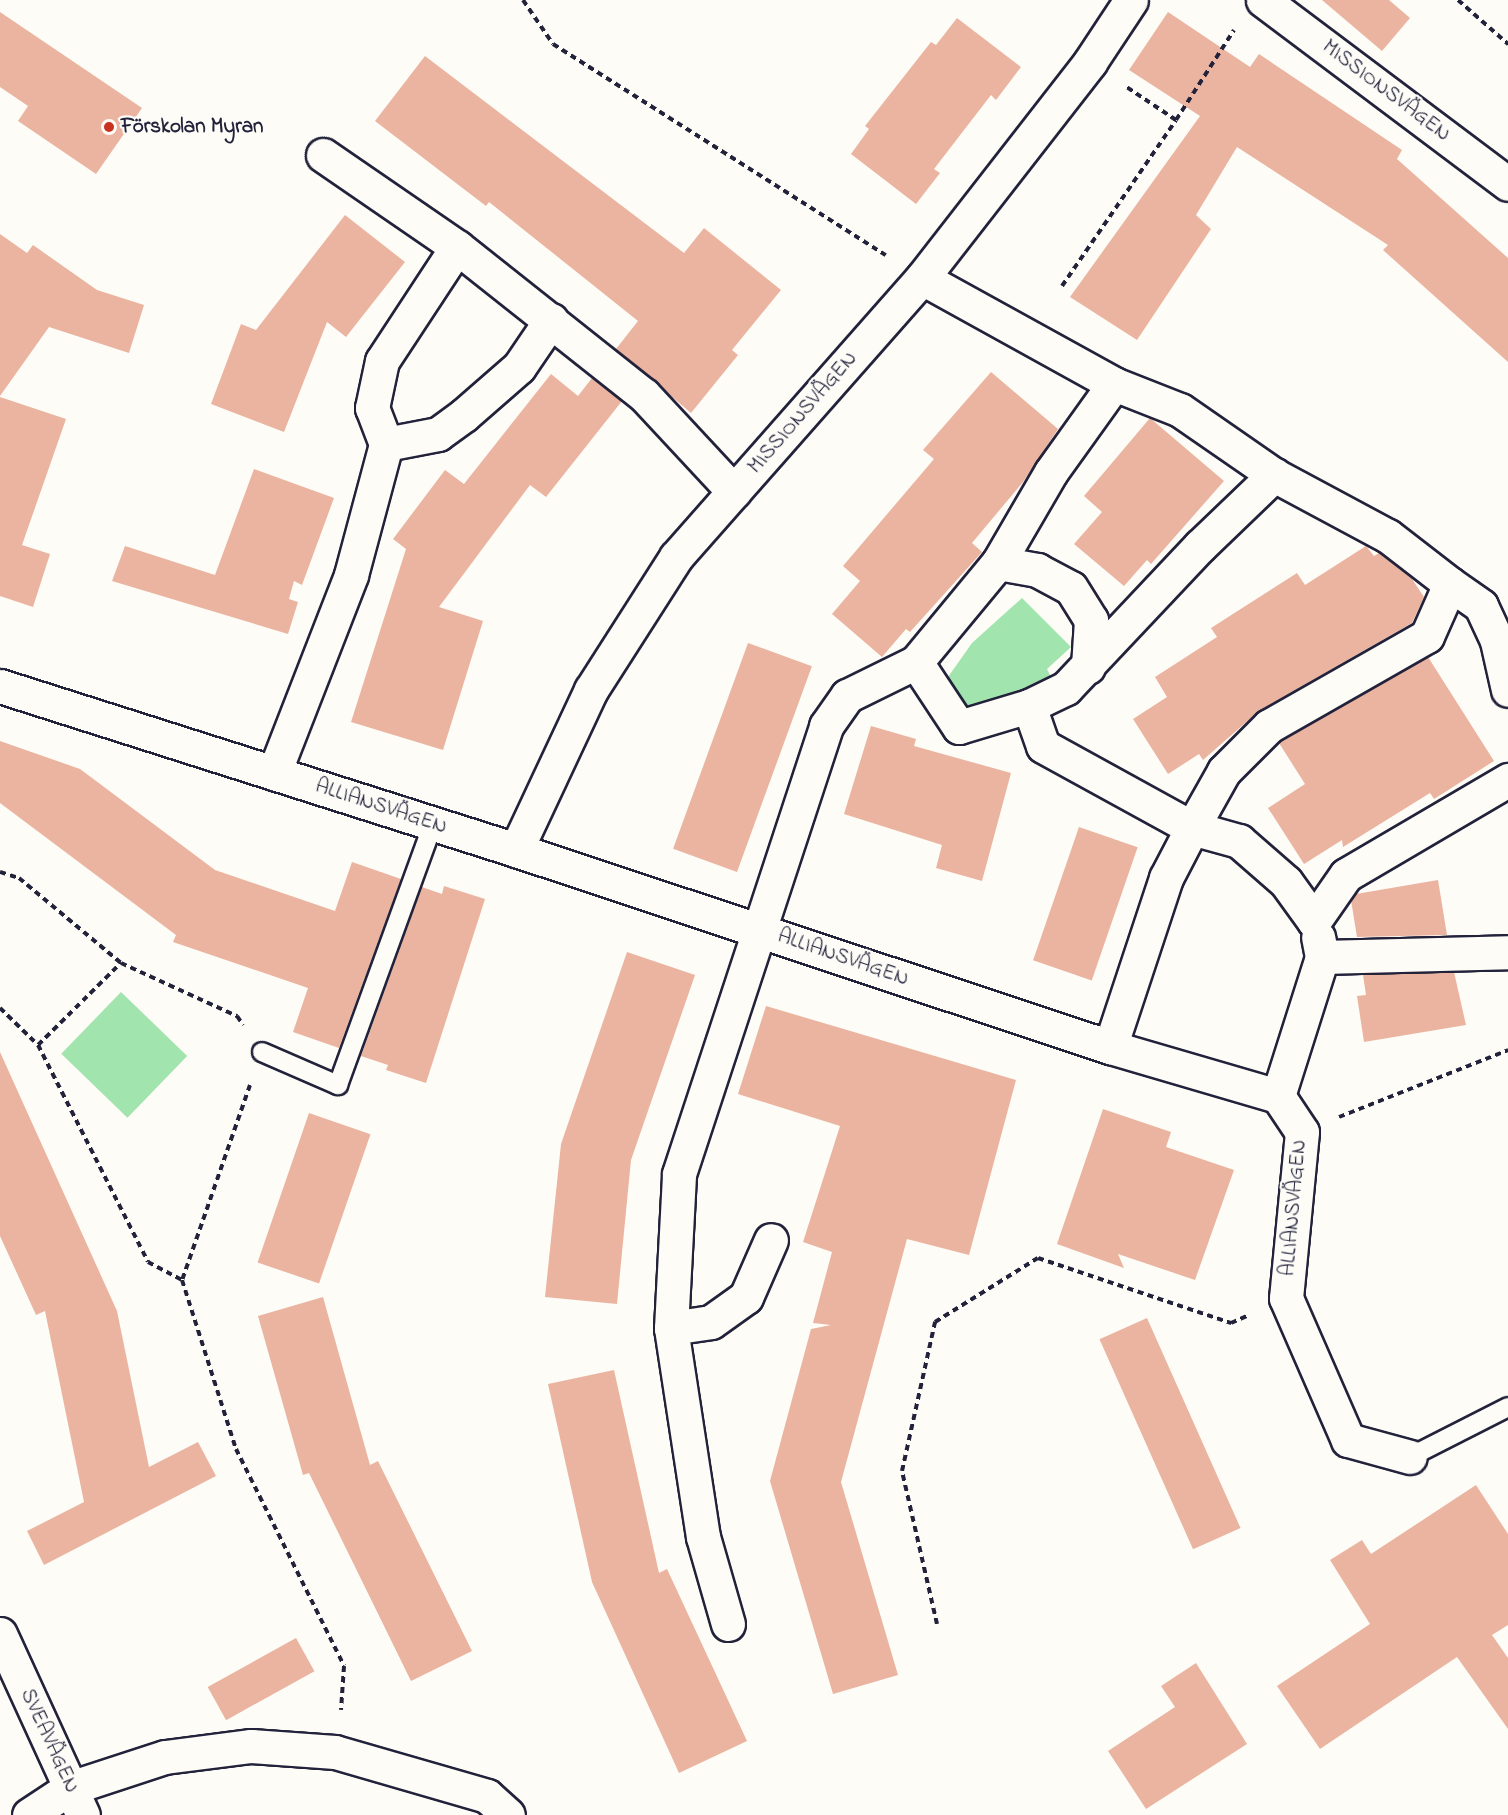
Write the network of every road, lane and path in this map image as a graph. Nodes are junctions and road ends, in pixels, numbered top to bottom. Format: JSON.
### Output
{"nodes":[{"id":1,"x":523,"y":0,"type":"edge"},
{"id":2,"x":1131,"y":0,"type":"edge"},
{"id":3,"x":1458,"y":0,"type":"edge"},
{"id":4,"x":1251,"y":10,"type":"edge"},
{"id":5,"x":1508,"y":44,"type":"edge"},
{"id":6,"x":1090,"y":62,"type":"junction"},
{"id":7,"x":1176,"y":120,"type":"junction"},
{"id":8,"x":323,"y":155,"type":"dead end"},
{"id":9,"x":1508,"y":184,"type":"edge"},
{"id":10,"x":457,"y":247,"type":"junction"},
{"id":11,"x":922,"y":278,"type":"junction"},
{"id":12,"x":1062,"y":286,"type":"dead end"},
{"id":13,"x":550,"y":320,"type":"junction"},
{"id":14,"x":1114,"y":384,"type":"junction"},
{"id":15,"x":386,"y":444,"type":"junction"},
{"id":16,"x":1274,"y":475,"type":"junction"},
{"id":17,"x":734,"y":492,"type":"junction"},
{"id":18,"x":998,"y":563,"type":"junction"},
{"id":19,"x":1450,"y":584,"type":"junction"},
{"id":20,"x":916,"y":662,"type":"junction"},
{"id":21,"x":1088,"y":666,"type":"junction"},
{"id":22,"x":0,"y":686,"type":"edge"},
{"id":23,"x":1508,"y":690,"type":"edge"},
{"id":24,"x":1029,"y":706,"type":"junction"},
{"id":25,"x":274,"y":773,"type":"junction"},
{"id":26,"x":1508,"y":780,"type":"edge"},
{"id":27,"x":433,"y":824,"type":"junction"},
{"id":28,"x":1192,"y":828,"type":"junction"},
{"id":29,"x":516,"y":850,"type":"junction"},
{"id":30,"x":0,"y":872,"type":"edge"},
{"id":31,"x":1314,"y":921,"type":"junction"},
{"id":32,"x":757,"y":930,"type":"junction"},
{"id":33,"x":1508,"y":952,"type":"edge"},
{"id":34,"x":1322,"y":957,"type":"junction"},
{"id":35,"x":121,"y":963,"type":"junction"},
{"id":36,"x":0,"y":1008,"type":"edge"},
{"id":37,"x":38,"y":1046,"type":"junction"},
{"id":38,"x":1110,"y":1047,"type":"junction"},
{"id":39,"x":1508,"y":1050,"type":"edge"},
{"id":40,"x":262,"y":1052,"type":"junction"},
{"id":41,"x":1278,"y":1096,"type":"junction"},
{"id":42,"x":1302,"y":1132,"type":"junction"},
{"id":43,"x":771,"y":1240,"type":"dead end"},
{"id":44,"x":182,"y":1280,"type":"junction"},
{"id":45,"x":1286,"y":1298,"type":"junction"},
{"id":46,"x":671,"y":1328,"type":"junction"},
{"id":47,"x":1508,"y":1407,"type":"edge"},
{"id":48,"x":1410,"y":1457,"type":"joint"},
{"id":49,"x":728,"y":1624,"type":"dead end"},
{"id":50,"x":937,"y":1624,"type":"dead end"},
{"id":51,"x":0,"y":1634,"type":"edge"},
{"id":52,"x":335,"y":1752,"type":"junction"},
{"id":53,"x":76,"y":1801,"type":"edge"},
{"id":54,"x":29,"y":1815,"type":"edge"},
{"id":55,"x":508,"y":1815,"type":"edge"}],
"edges":[{"from":1,"to":11,"type":"path"},
{"from":2,"to":6,"type":"street","name":"MISSIONSVÄGEN"},
{"from":3,"to":5,"type":"path"},
{"from":4,"to":7,"type":"path"},
{"from":4,"to":9,"type":"street","name":"MISSIONSVÄGEN"},
{"from":6,"to":7,"type":"path"},
{"from":6,"to":11,"type":"street","name":"MISSIONSVÄGEN"},
{"from":7,"to":12,"type":"path"},
{"from":8,"to":10,"type":"street"},
{"from":10,"to":13,"type":"street"},
{"from":10,"to":15,"type":"street"},
{"from":11,"to":14,"type":"street"},
{"from":11,"to":17,"type":"street","name":"MISSIONSVÄGEN"},
{"from":13,"to":15,"type":"street"},
{"from":13,"to":17,"type":"street"},
{"from":14,"to":16,"type":"street"},
{"from":14,"to":18,"type":"street"},
{"from":15,"to":25,"type":"street"},
{"from":16,"to":19,"type":"street"},
{"from":16,"to":21,"type":"street"},
{"from":17,"to":29,"type":"street","name":"MISSIONSVÄGEN"},
{"from":18,"to":20,"type":"street"},
{"from":18,"to":21,"type":"street"},
{"from":19,"to":23,"type":"street"},
{"from":19,"to":28,"type":"street"},
{"from":20,"to":24,"type":"street"},
{"from":20,"to":32,"type":"street"},
{"from":21,"to":24,"type":"street"},
{"from":22,"to":25,"type":"street","name":"ALLIANSVÄGEN"},
{"from":24,"to":28,"type":"street"},
{"from":25,"to":27,"type":"street","name":"ALLIANSVÄGEN"},
{"from":26,"to":31,"type":"street"},
{"from":27,"to":29,"type":"street","name":"ALLIANSVÄGEN"},
{"from":27,"to":40,"type":"lane"},
{"from":28,"to":31,"type":"street"},
{"from":28,"to":38,"type":"street"},
{"from":29,"to":32,"type":"street","name":"ALLIANSVÄGEN"},
{"from":30,"to":35,"type":"path"},
{"from":31,"to":34,"type":"street"},
{"from":32,"to":38,"type":"street","name":"ALLIANSVÄGEN"},
{"from":32,"to":46,"type":"street"},
{"from":33,"to":34,"type":"street"},
{"from":34,"to":41,"type":"street"},
{"from":35,"to":37,"type":"path"},
{"from":35,"to":40,"type":"path"},
{"from":36,"to":37,"type":"path"},
{"from":37,"to":44,"type":"path"},
{"from":38,"to":41,"type":"street","name":"ALLIANSVÄGEN"},
{"from":39,"to":42,"type":"path"},
{"from":40,"to":44,"type":"path"},
{"from":41,"to":42,"type":"street","name":"ALLIANSVÄGEN"},
{"from":42,"to":45,"type":"street","name":"ALLIANSVÄGEN"},
{"from":43,"to":46,"type":"street"},
{"from":44,"to":52,"type":"path"},
{"from":45,"to":48,"type":"street","name":"ALLIANSVÄGEN"},
{"from":45,"to":50,"type":"path"},
{"from":46,"to":49,"type":"street"},
{"from":47,"to":48,"type":"lane"},
{"from":51,"to":53,"type":"street","name":"SVEAVÄGEN"},
{"from":52,"to":53,"type":"street"},
{"from":52,"to":55,"type":"street"},
{"from":53,"to":54,"type":"street"}]}
